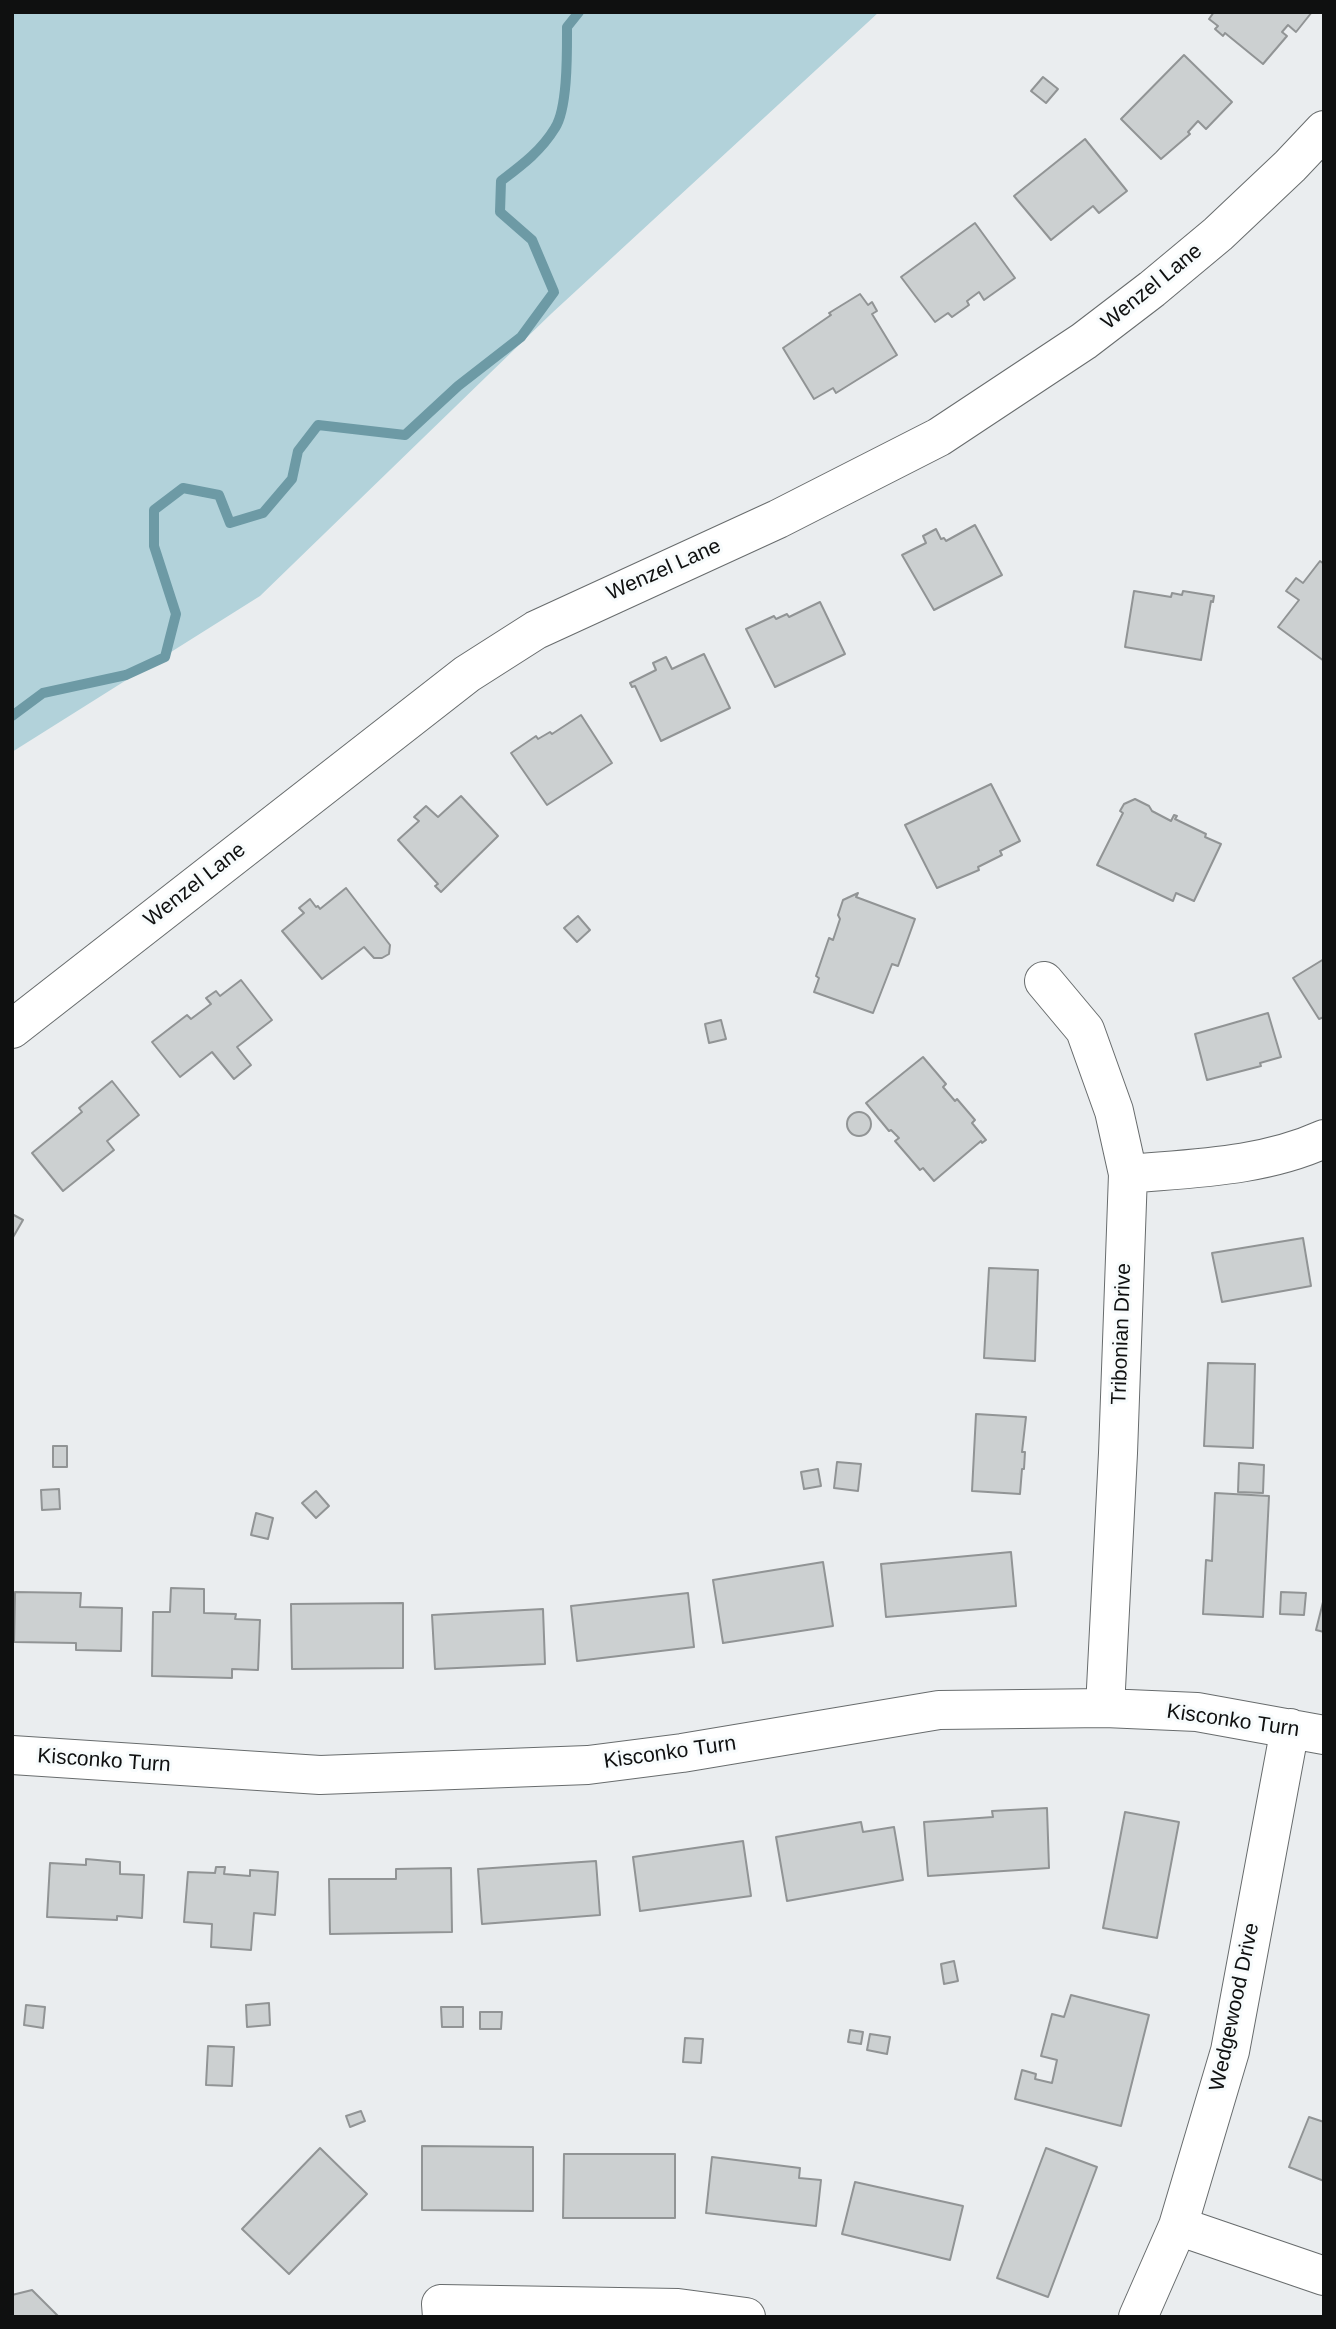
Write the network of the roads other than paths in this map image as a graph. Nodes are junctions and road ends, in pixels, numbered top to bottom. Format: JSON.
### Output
{"nodes":[{"id":1,"x":1324,"y":130,"type":"edge"},
{"id":2,"x":1044,"y":981,"type":"dead end"},
{"id":3,"x":12,"y":1029,"type":"edge"},
{"id":4,"x":1324,"y":1139,"type":"edge"},
{"id":5,"x":1128,"y":1174,"type":"junction"},
{"id":6,"x":1105,"y":1709,"type":"junction"},
{"id":7,"x":1307,"y":1732,"type":"edge"},
{"id":8,"x":12,"y":1755,"type":"edge"},
{"id":9,"x":1178,"y":2226,"type":"junction"},
{"id":10,"x":1324,"y":2276,"type":"edge"},
{"id":11,"x":442,"y":2317,"type":"edge"},
{"id":12,"x":746,"y":2317,"type":"edge"},
{"id":13,"x":1138,"y":2317,"type":"edge"}],
"edges":[{"from":1,"to":3,"type":"street","name":"Wenzel Lane"},
{"from":2,"to":5,"type":"street","name":"Tribonian Drive"},
{"from":4,"to":5,"type":"street"},
{"from":5,"to":6,"type":"street","name":"Tribonian Drive"},
{"from":6,"to":7,"type":"street","name":"Kisconko Turn"},
{"from":6,"to":8,"type":"street","name":"Kisconko Turn"},
{"from":7,"to":9,"type":"street","name":"Wedgewood Drive"},
{"from":9,"to":10,"type":"street"},
{"from":9,"to":13,"type":"street","name":"Wedgewood Drive"},
{"from":11,"to":12,"type":"street"}]}
